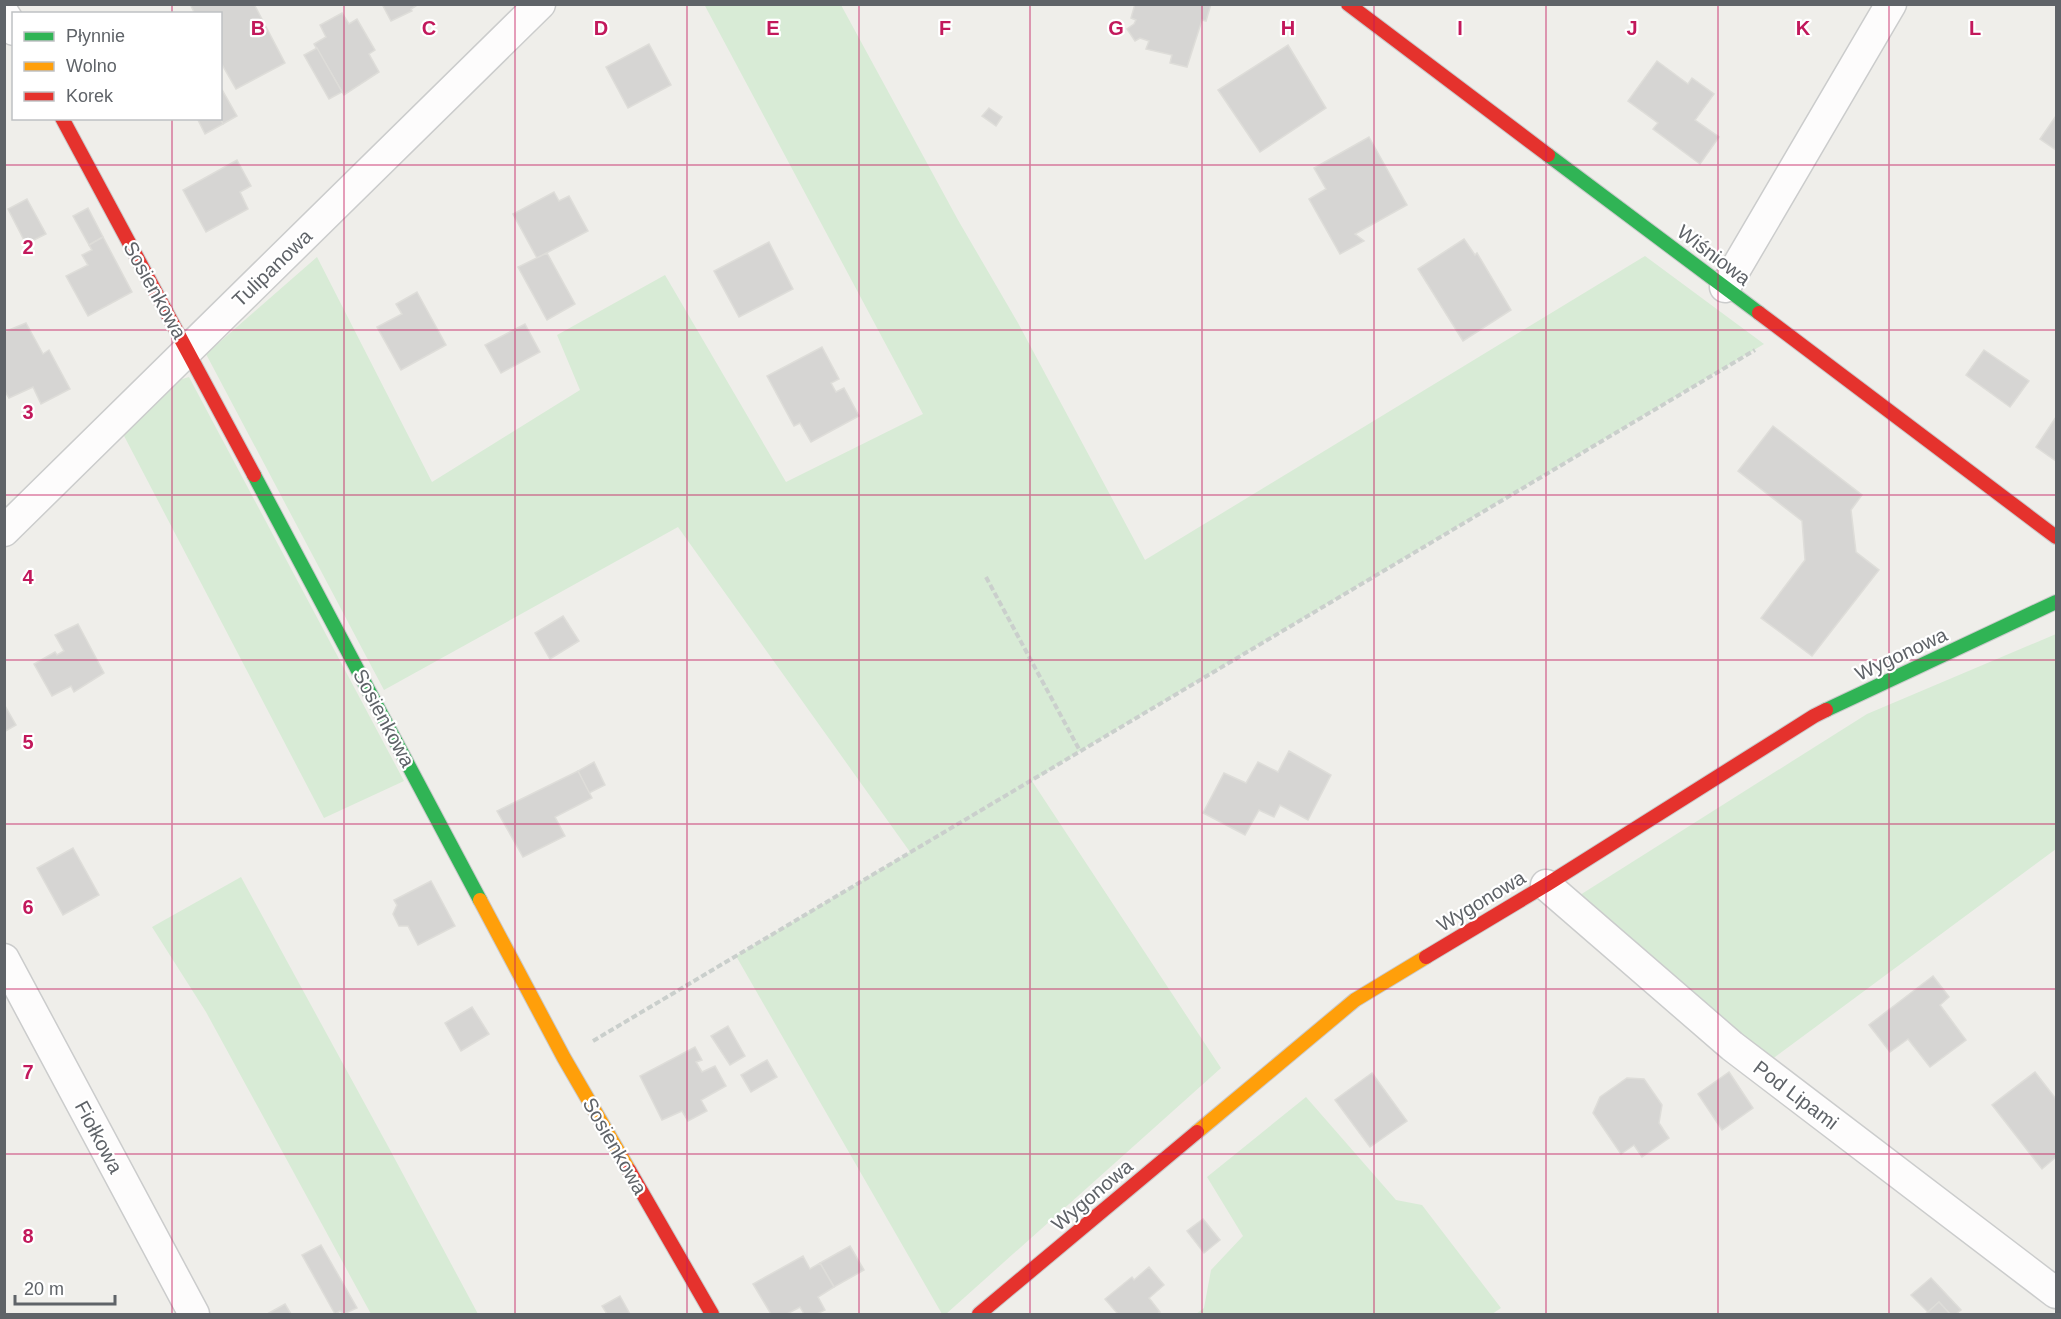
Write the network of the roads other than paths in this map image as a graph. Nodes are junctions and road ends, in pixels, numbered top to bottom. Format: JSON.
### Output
{"nodes":[{"id":1,"x":540,"y":4,"type":"edge"},
{"id":2,"x":1348,"y":4,"type":"edge"},
{"id":3,"x":1891,"y":4,"type":"edge"},
{"id":4,"x":4,"y":14,"type":"edge"},
{"id":5,"x":12,"y":27,"type":"edge"},
{"id":6,"x":63,"y":120,"type":"edge"},
{"id":7,"x":1725,"y":287,"type":"junction"},
{"id":8,"x":188,"y":351,"type":"junction"},
{"id":9,"x":4,"y":531,"type":"edge"},
{"id":10,"x":2056,"y":537,"type":"edge"},
{"id":11,"x":2056,"y":603,"type":"edge"},
{"id":12,"x":1546,"y":885,"type":"junction"},
{"id":13,"x":4,"y":959,"type":"edge"},
{"id":14,"x":2056,"y":1293,"type":"edge"},
{"id":15,"x":194,"y":1314,"type":"edge"},
{"id":16,"x":712,"y":1314,"type":"edge"},
{"id":17,"x":979,"y":1314,"type":"edge"}],
"edges":[{"from":1,"to":8,"type":"street","name":"Tulipanowa"},
{"from":2,"to":7,"type":"street","name":"Wiśniowa"},
{"from":3,"to":7,"type":"street"},
{"from":4,"to":5,"type":"street"},
{"from":6,"to":8,"type":"street","name":"Sosienkowa"},
{"from":7,"to":10,"type":"street","name":"Wiśniowa"},
{"from":8,"to":9,"type":"street","name":"Tulipanowa"},
{"from":8,"to":16,"type":"street","name":"Sosienkowa"},
{"from":11,"to":12,"type":"street","name":"Wygonowa"},
{"from":12,"to":14,"type":"street","name":"Pod Lipami"},
{"from":12,"to":17,"type":"street","name":"Wygonowa"},
{"from":13,"to":15,"type":"street","name":"Fiołkowa"}]}
